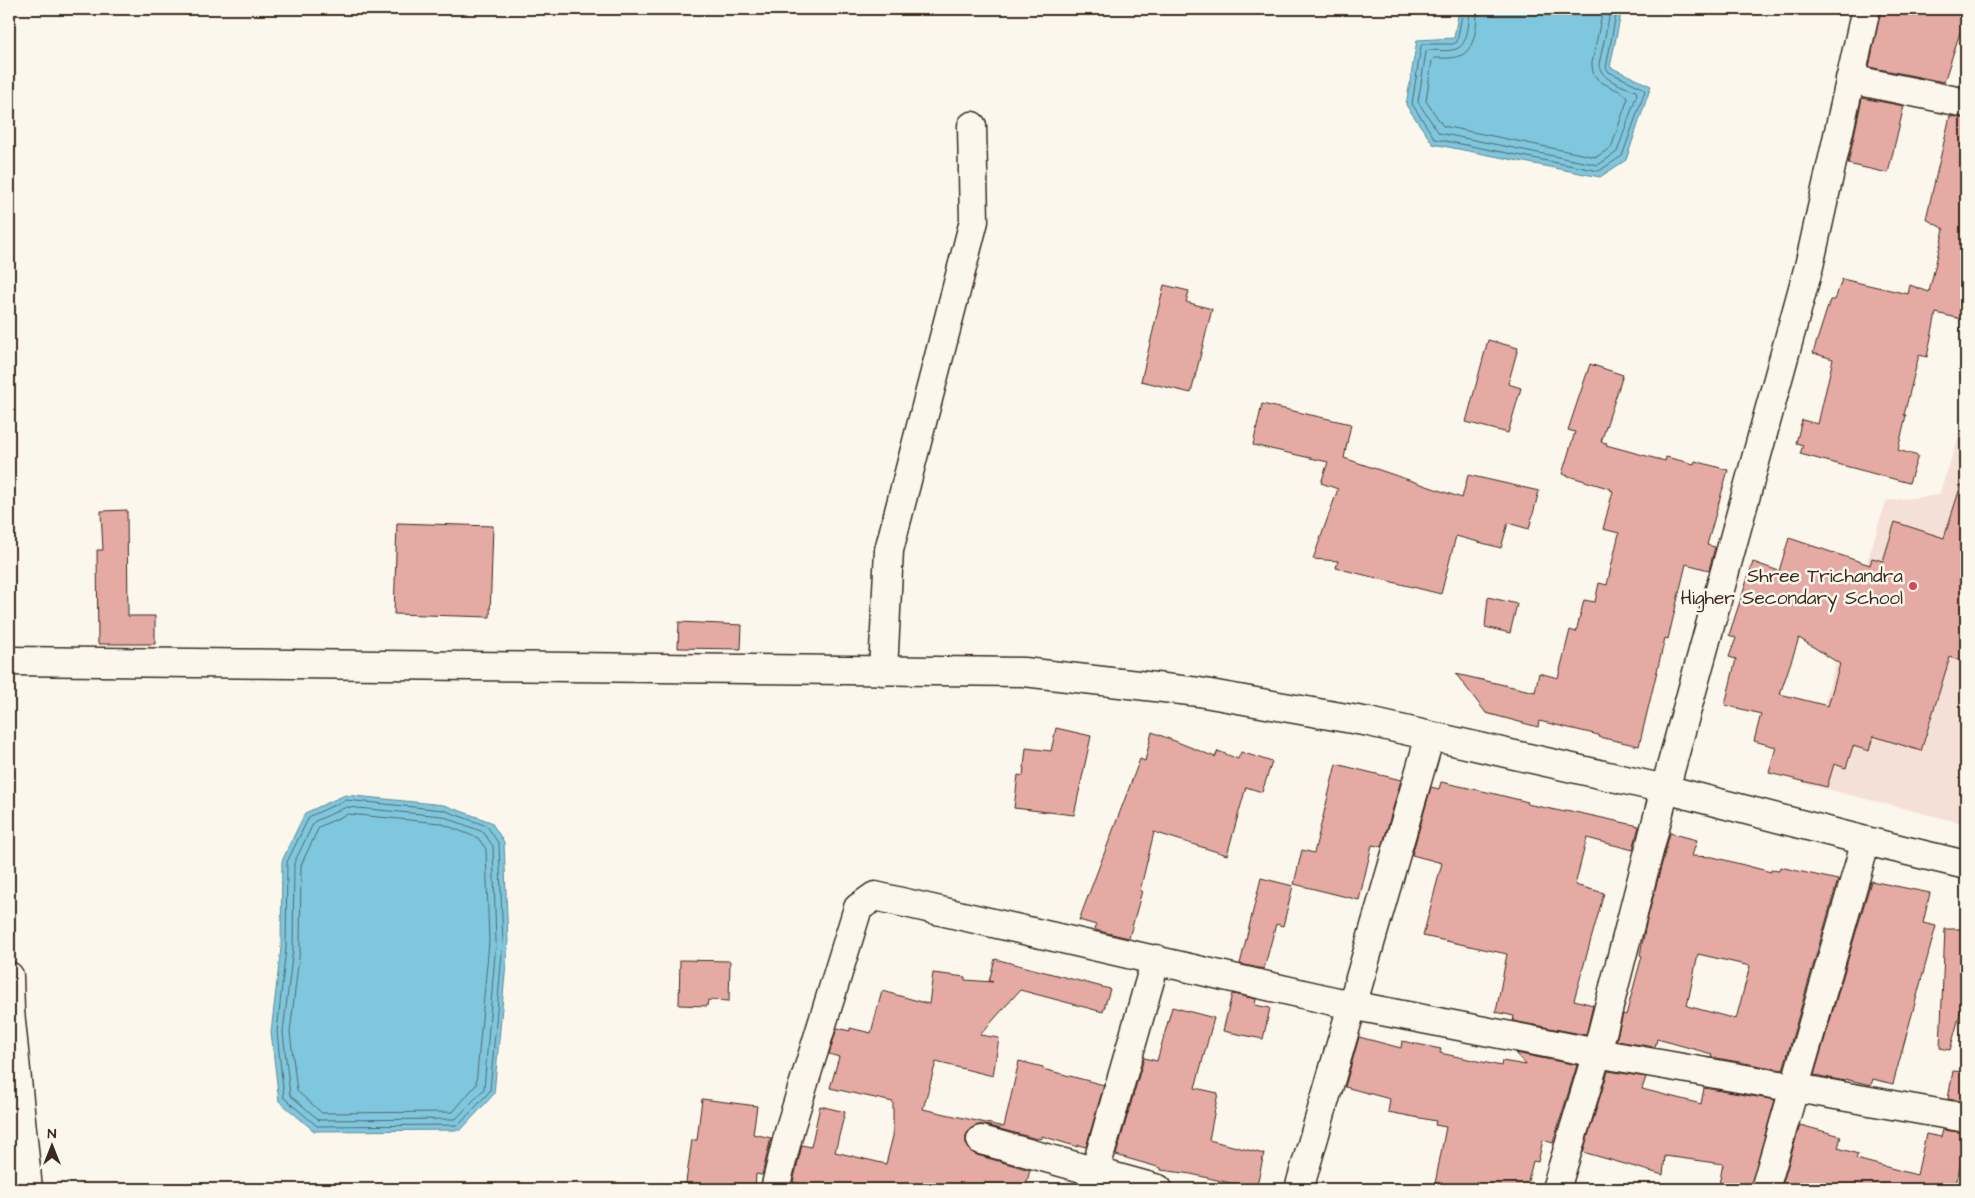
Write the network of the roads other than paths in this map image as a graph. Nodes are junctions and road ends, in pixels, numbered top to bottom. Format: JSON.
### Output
{"nodes":[{"id":1,"x":1866,"y":9,"type":"edge"},
{"id":2,"x":1850,"y":78,"type":"junction"},
{"id":3,"x":1966,"y":103,"type":"edge"},
{"id":4,"x":972,"y":126,"type":"dead end"},
{"id":5,"x":9,"y":662,"type":"edge"},
{"id":6,"x":883,"y":671,"type":"junction"},
{"id":7,"x":1430,"y":736,"type":"junction"},
{"id":8,"x":1664,"y":789,"type":"junction"},
{"id":9,"x":1866,"y":841,"type":"junction"},
{"id":10,"x":1966,"y":865,"type":"edge"},
{"id":11,"x":1156,"y":959,"type":"junction"},
{"id":12,"x":9,"y":976,"type":"edge"},
{"id":13,"x":1352,"y":1005,"type":"junction"},
{"id":14,"x":10,"y":1011,"type":"edge"},
{"id":15,"x":1597,"y":1054,"type":"junction"},
{"id":16,"x":1794,"y":1089,"type":"junction"},
{"id":17,"x":1966,"y":1118,"type":"edge"},
{"id":18,"x":981,"y":1140,"type":"dead end"},
{"id":19,"x":1092,"y":1180,"type":"edge"},
{"id":20,"x":28,"y":1189,"type":"edge"},
{"id":21,"x":775,"y":1189,"type":"edge"},
{"id":22,"x":1158,"y":1189,"type":"edge"},
{"id":23,"x":1299,"y":1189,"type":"edge"},
{"id":24,"x":1556,"y":1189,"type":"edge"},
{"id":25,"x":1765,"y":1189,"type":"edge"}],
"edges":[{"from":1,"to":2,"type":"street"},
{"from":2,"to":3,"type":"street"},
{"from":2,"to":8,"type":"street"},
{"from":4,"to":6,"type":"street"},
{"from":5,"to":6,"type":"street"},
{"from":6,"to":7,"type":"street"},
{"from":7,"to":8,"type":"street"},
{"from":7,"to":13,"type":"street"},
{"from":8,"to":9,"type":"street"},
{"from":8,"to":15,"type":"street"},
{"from":9,"to":10,"type":"street"},
{"from":9,"to":16,"type":"street"},
{"from":11,"to":13,"type":"street"},
{"from":11,"to":19,"type":"street"},
{"from":11,"to":21,"type":"street"},
{"from":12,"to":14,"type":"street"},
{"from":13,"to":15,"type":"street"},
{"from":13,"to":23,"type":"street"},
{"from":14,"to":20,"type":"street"},
{"from":15,"to":16,"type":"street"},
{"from":15,"to":24,"type":"street"},
{"from":16,"to":17,"type":"street"},
{"from":16,"to":25,"type":"street"},
{"from":18,"to":19,"type":"street"},
{"from":19,"to":22,"type":"street"}]}
